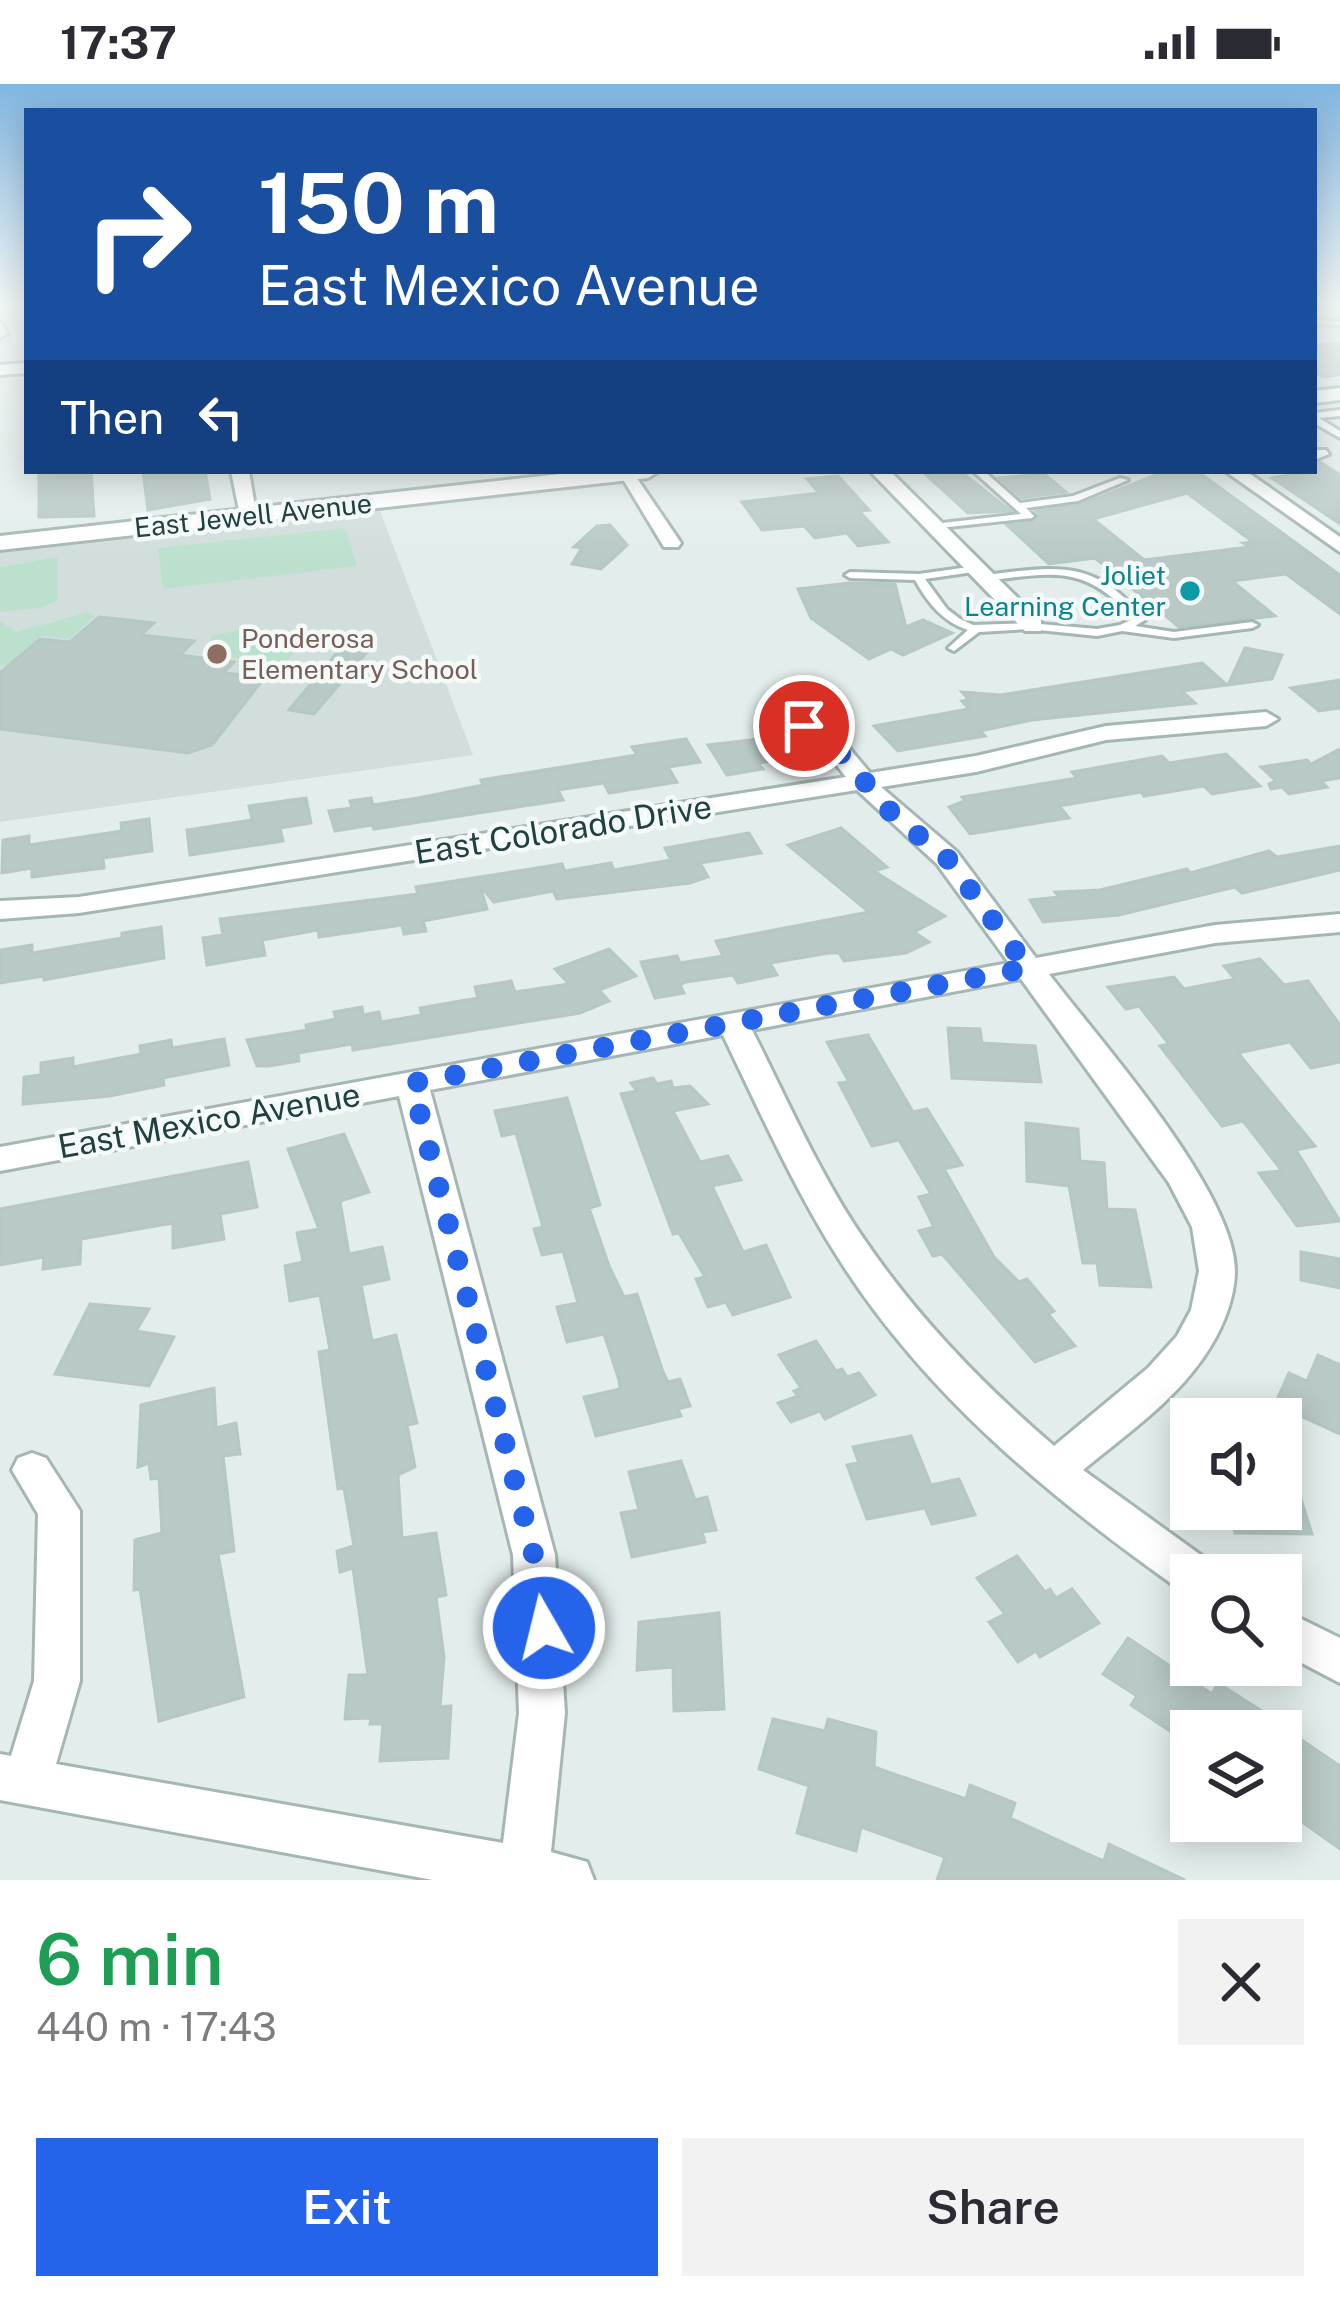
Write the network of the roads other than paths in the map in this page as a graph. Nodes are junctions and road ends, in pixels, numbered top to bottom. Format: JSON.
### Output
{"nodes":[{"id":1,"x":240,"y":474,"type":"edge"},
{"id":2,"x":618,"y":474,"type":"edge"},
{"id":3,"x":637,"y":474,"type":"edge"},
{"id":4,"x":882,"y":474,"type":"edge"},
{"id":5,"x":981,"y":474,"type":"edge"},
{"id":6,"x":1238,"y":474,"type":"edge"},
{"id":7,"x":1123,"y":481,"type":"dead end"},
{"id":8,"x":1017,"y":506,"type":"junction"},
{"id":9,"x":250,"y":515,"type":"junction"},
{"id":10,"x":934,"y":527,"type":"junction"},
{"id":11,"x":0,"y":542,"type":"edge"},
{"id":12,"x":671,"y":543,"type":"dead end"},
{"id":13,"x":1340,"y":546,"type":"edge"},
{"id":14,"x":981,"y":573,"type":"junction"},
{"id":15,"x":850,"y":575,"type":"dead end"},
{"id":16,"x":919,"y":578,"type":"junction"},
{"id":17,"x":1252,"y":625,"type":"dead end"},
{"id":18,"x":1033,"y":626,"type":"junction"},
{"id":19,"x":1124,"y":628,"type":"junction"},
{"id":20,"x":976,"y":629,"type":"junction"},
{"id":21,"x":954,"y":648,"type":"dead end"},
{"id":22,"x":788,"y":712,"type":"dead end"},
{"id":23,"x":1266,"y":719,"type":"dead end"},
{"id":24,"x":865,"y":782,"type":"junction"},
{"id":25,"x":0,"y":910,"type":"edge"},
{"id":26,"x":1340,"y":923,"type":"edge"},
{"id":27,"x":1028,"y":968,"type":"junction"},
{"id":28,"x":733,"y":1024,"type":"junction"},
{"id":29,"x":412,"y":1083,"type":"junction"},
{"id":30,"x":0,"y":1159,"type":"edge"},
{"id":31,"x":32,"y":1470,"type":"dead end"},
{"id":32,"x":1053,"y":1470,"type":"junction"},
{"id":33,"x":1170,"y":1557,"type":"edge"},
{"id":34,"x":1302,"y":1641,"type":"edge"},
{"id":35,"x":1340,"y":1662,"type":"edge"},
{"id":36,"x":13,"y":1780,"type":"edge"},
{"id":37,"x":546,"y":1875,"type":"edge"}],
"edges":[{"from":1,"to":9,"type":"street"},
{"from":2,"to":9,"type":"street","name":"East Jewell Avenue"},
{"from":3,"to":12,"type":"street"},
{"from":4,"to":10,"type":"street"},
{"from":5,"to":8,"type":"lane"},
{"from":6,"to":13,"type":"street"},
{"from":7,"to":8,"type":"lane"},
{"from":8,"to":10,"type":"lane"},
{"from":9,"to":11,"type":"street","name":"East Jewell Avenue"},
{"from":10,"to":14,"type":"street"},
{"from":14,"to":16,"type":"lane"},
{"from":14,"to":18,"type":"street"},
{"from":14,"to":19,"type":"lane"},
{"from":15,"to":16,"type":"lane"},
{"from":16,"to":20,"type":"lane"},
{"from":17,"to":19,"type":"lane"},
{"from":18,"to":19,"type":"lane"},
{"from":18,"to":20,"type":"lane"},
{"from":20,"to":21,"type":"lane"},
{"from":22,"to":24,"type":"street"},
{"from":23,"to":24,"type":"street","name":"East Colorado Drive"},
{"from":24,"to":25,"type":"street","name":"East Colorado Drive"},
{"from":24,"to":27,"type":"street"},
{"from":26,"to":27,"type":"street","name":"East Mexico Avenue"},
{"from":27,"to":28,"type":"street","name":"East Mexico Avenue"},
{"from":27,"to":32,"type":"street"},
{"from":28,"to":29,"type":"street","name":"East Mexico Avenue"},
{"from":28,"to":32,"type":"street"},
{"from":29,"to":30,"type":"street","name":"East Mexico Avenue"},
{"from":29,"to":37,"type":"street"},
{"from":31,"to":36,"type":"street"},
{"from":32,"to":33,"type":"street"},
{"from":34,"to":35,"type":"street"},
{"from":36,"to":37,"type":"street"}]}
